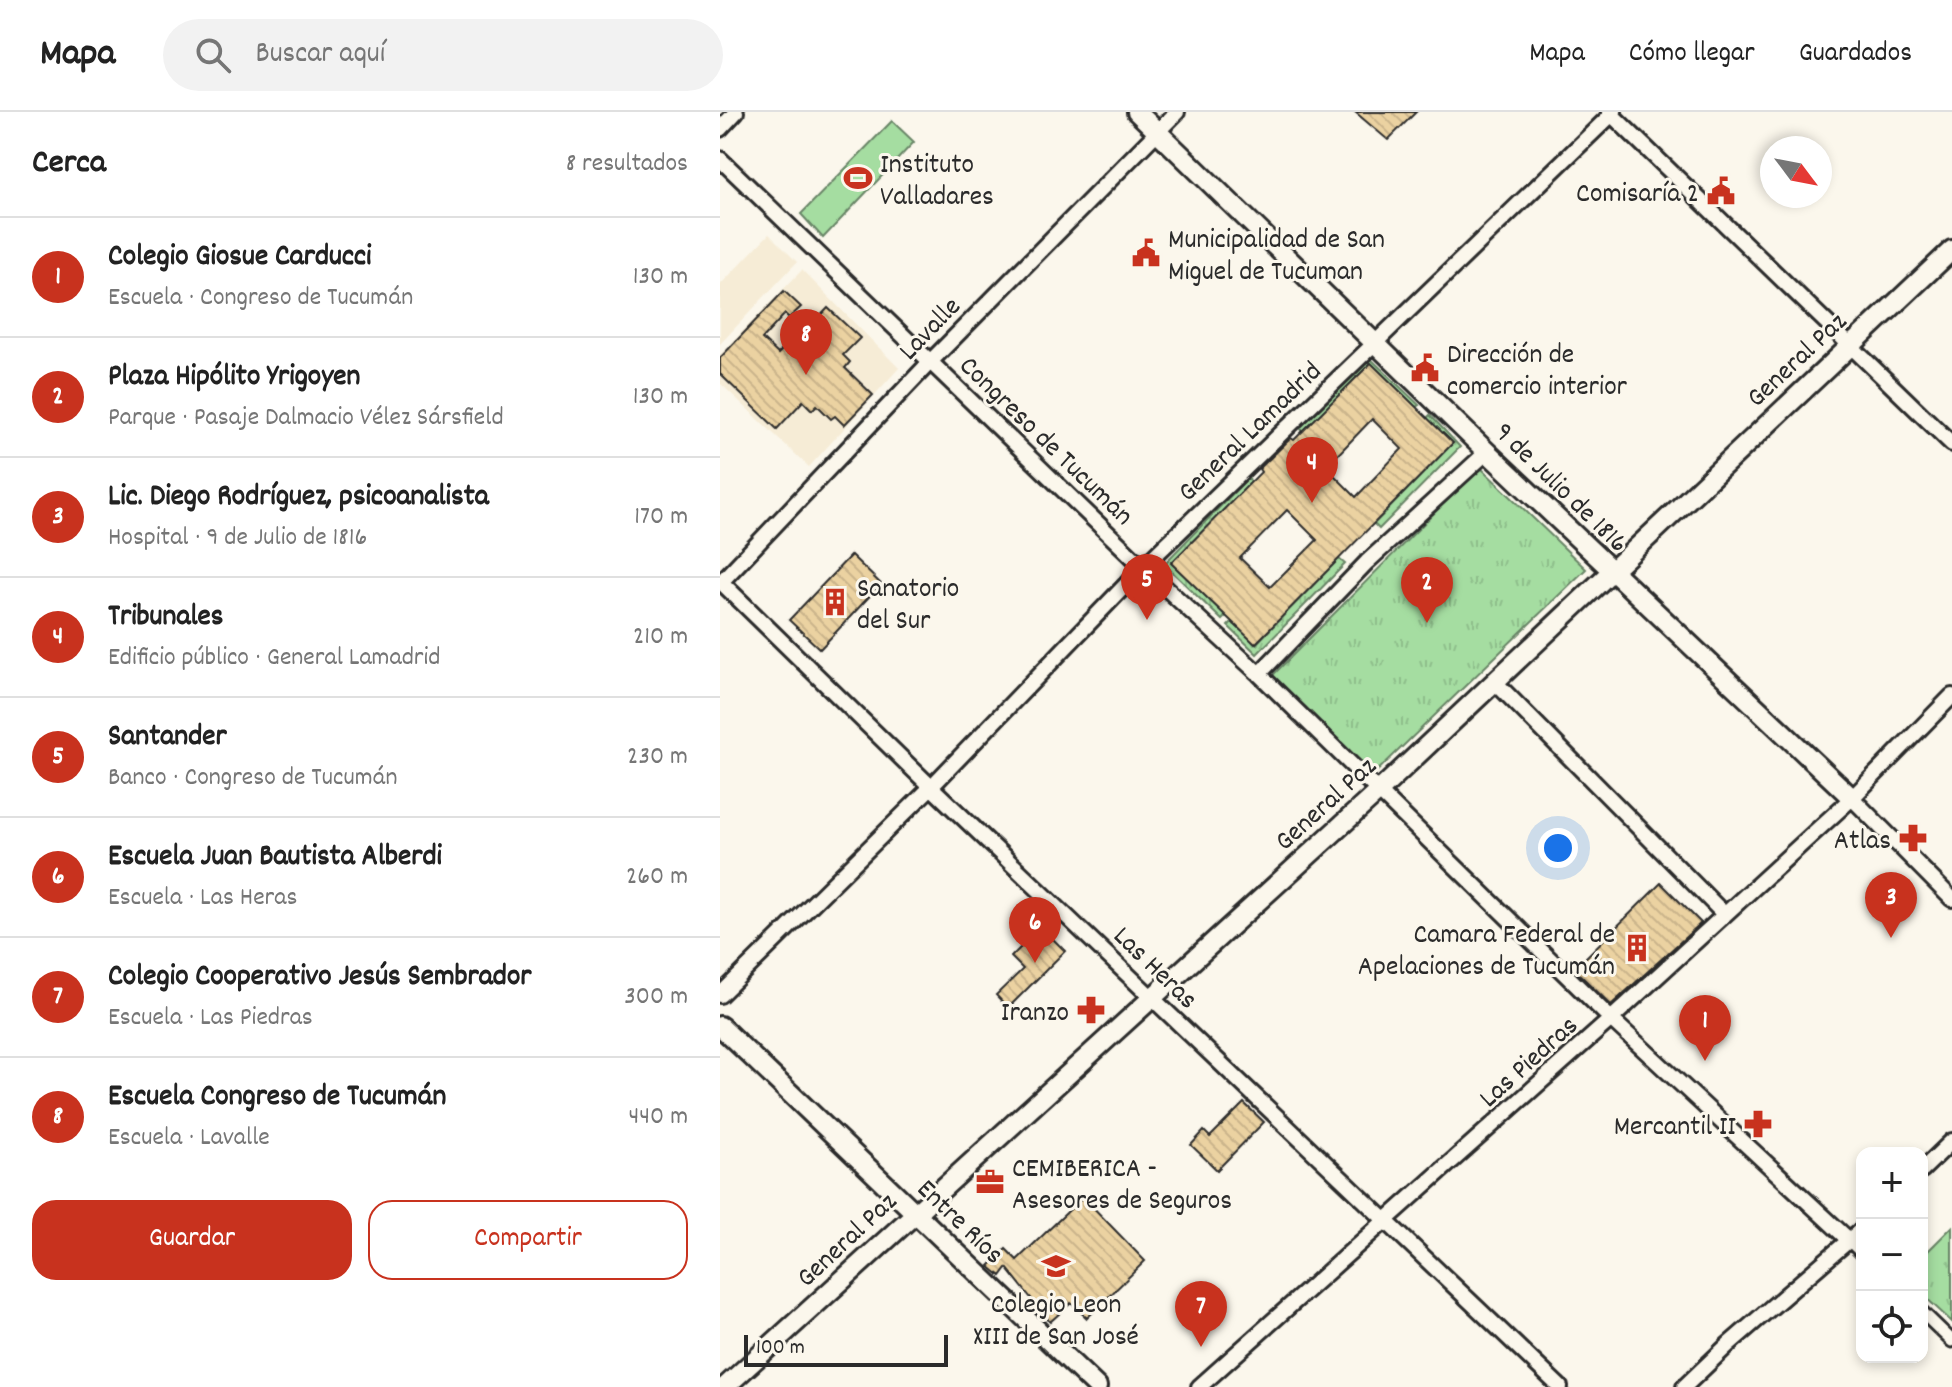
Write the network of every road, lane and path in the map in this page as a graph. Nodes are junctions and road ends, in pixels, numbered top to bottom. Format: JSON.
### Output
{"nodes":[{"id":1,"x":736,"y":112,"type":"edge"},
{"id":2,"x":1137,"y":112,"type":"edge"},
{"id":3,"x":1177,"y":112,"type":"edge"},
{"id":4,"x":1612,"y":113,"type":"edge"},
{"id":5,"x":720,"y":129,"type":"edge"},
{"id":6,"x":1158,"y":131,"type":"junction"},
{"id":7,"x":720,"y":159,"type":"edge"},
{"id":8,"x":1952,"y":250,"type":"edge"},
{"id":9,"x":1376,"y":342,"type":"junction"},
{"id":10,"x":1849,"y":347,"type":"junction"},
{"id":11,"x":930,"y":362,"type":"junction"},
{"id":12,"x":1952,"y":444,"type":"edge"},
{"id":13,"x":1487,"y":452,"type":"junction"},
{"id":14,"x":1143,"y":567,"type":"junction"},
{"id":15,"x":1611,"y":570,"type":"junction"},
{"id":16,"x":720,"y":582,"type":"edge"},
{"id":17,"x":1259,"y":674,"type":"junction"},
{"id":18,"x":1494,"y":681,"type":"junction"},
{"id":19,"x":1952,"y":696,"type":"edge"},
{"id":20,"x":931,"y":787,"type":"junction"},
{"id":21,"x":1379,"y":791,"type":"junction"},
{"id":22,"x":1852,"y":798,"type":"junction"},
{"id":23,"x":1952,"y":899,"type":"edge"},
{"id":24,"x":1724,"y":914,"type":"junction"},
{"id":25,"x":720,"y":995,"type":"edge"},
{"id":26,"x":1151,"y":997,"type":"junction"},
{"id":27,"x":1611,"y":1019,"type":"junction"},
{"id":28,"x":720,"y":1026,"type":"edge"},
{"id":29,"x":1952,"y":1141,"type":"edge"},
{"id":30,"x":1928,"y":1164,"type":"edge"},
{"id":31,"x":914,"y":1213,"type":"junction"},
{"id":32,"x":1386,"y":1222,"type":"junction"},
{"id":33,"x":1856,"y":1235,"type":"edge"},
{"id":34,"x":1850,"y":1241,"type":"junction"},
{"id":35,"x":1856,"y":1247,"type":"edge"},
{"id":36,"x":1928,"y":1318,"type":"edge"},
{"id":37,"x":1952,"y":1341,"type":"edge"},
{"id":38,"x":725,"y":1387,"type":"edge"},
{"id":39,"x":1097,"y":1387,"type":"edge"},
{"id":40,"x":1199,"y":1387,"type":"edge"},
{"id":41,"x":1560,"y":1387,"type":"edge"},
{"id":42,"x":1684,"y":1387,"type":"edge"}],
"edges":[{"from":1,"to":5,"type":"street"},
{"from":2,"to":6,"type":"street","name":"9 de Julio de 1816"},
{"from":3,"to":6,"type":"street","name":"Lavalle"},
{"from":4,"to":9,"type":"street","name":"General Lamadrid"},
{"from":4,"to":10,"type":"street"},
{"from":6,"to":9,"type":"street","name":"9 de Julio de 1816"},
{"from":6,"to":11,"type":"street","name":"Lavalle"},
{"from":7,"to":11,"type":"street","name":"Congreso de Tucumán"},
{"from":8,"to":10,"type":"street","name":"General Paz"},
{"from":9,"to":13,"type":"street","name":"9 de Julio de 1816"},
{"from":9,"to":14,"type":"street","name":"General Lamadrid"},
{"from":10,"to":12,"type":"street"},
{"from":10,"to":15,"type":"street","name":"General Paz"},
{"from":11,"to":14,"type":"street","name":"Congreso de Tucumán"},
{"from":11,"to":16,"type":"street","name":"Lavalle"},
{"from":13,"to":15,"type":"street","name":"9 de Julio de 1816"},
{"from":13,"to":17,"type":"street"},
{"from":14,"to":17,"type":"street","name":"Congreso de Tucumán"},
{"from":14,"to":20,"type":"street","name":"General Lamadrid"},
{"from":15,"to":18,"type":"street","name":"General Paz"},
{"from":15,"to":22,"type":"street","name":"9 de Julio de 1816"},
{"from":16,"to":20,"type":"street","name":"Las Heras"},
{"from":17,"to":21,"type":"street","name":"Congreso de Tucumán"},
{"from":18,"to":21,"type":"street","name":"General Paz"},
{"from":18,"to":24,"type":"street"},
{"from":19,"to":22,"type":"street","name":"Las Piedras"},
{"from":20,"to":25,"type":"street","name":"General Lamadrid"},
{"from":20,"to":26,"type":"street","name":"Las Heras"},
{"from":21,"to":26,"type":"street","name":"General Paz"},
{"from":21,"to":27,"type":"street","name":"Congreso de Tucumán"},
{"from":22,"to":23,"type":"street","name":"9 de Julio de 1816"},
{"from":22,"to":24,"type":"street","name":"Las Piedras"},
{"from":24,"to":27,"type":"street","name":"Las Piedras"},
{"from":26,"to":31,"type":"street","name":"General Paz"},
{"from":26,"to":32,"type":"street","name":"Las Heras"},
{"from":27,"to":32,"type":"street","name":"Las Piedras"},
{"from":27,"to":34,"type":"street","name":"Congreso de Tucumán"},
{"from":28,"to":31,"type":"street","name":"Entre Ríos"},
{"from":29,"to":30,"type":"street"},
{"from":31,"to":38,"type":"street","name":"General Paz"},
{"from":31,"to":39,"type":"street","name":"Entre Ríos"},
{"from":32,"to":40,"type":"street","name":"Las Piedras"},
{"from":32,"to":41,"type":"street","name":"Las Heras"},
{"from":33,"to":34,"type":"street"},
{"from":34,"to":35,"type":"street","name":"Congreso de Tucumán"},
{"from":34,"to":42,"type":"street"},
{"from":36,"to":37,"type":"street"}]}
